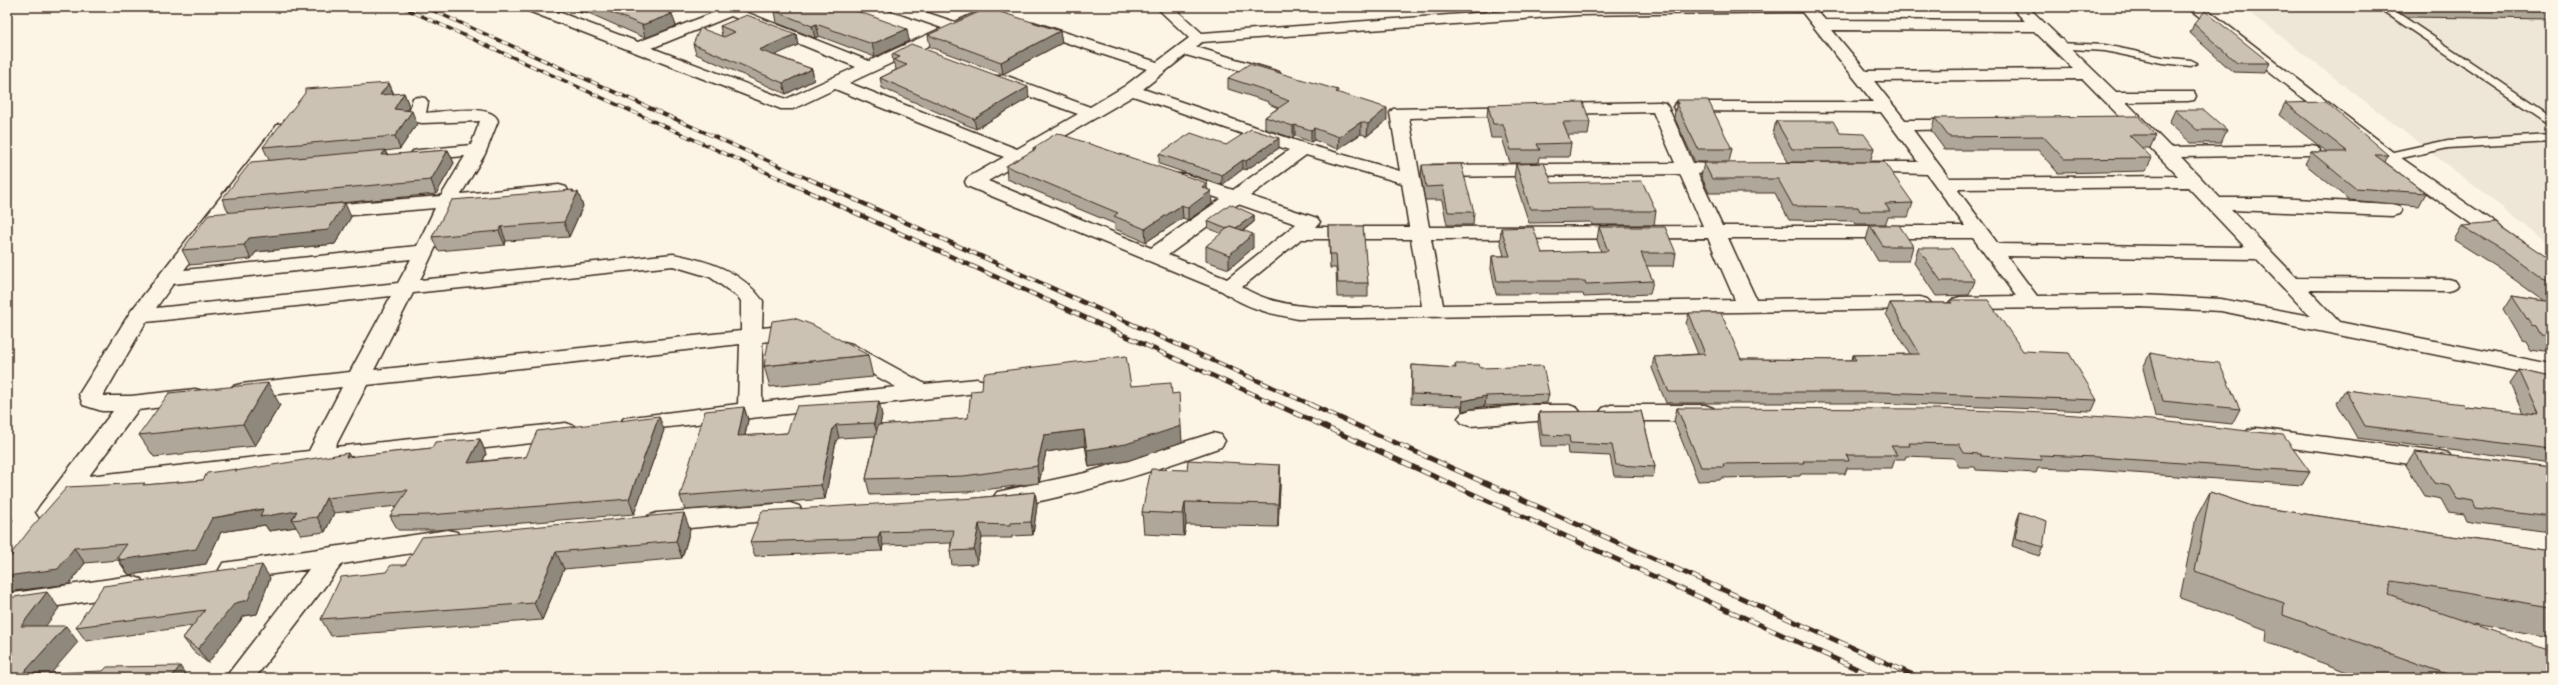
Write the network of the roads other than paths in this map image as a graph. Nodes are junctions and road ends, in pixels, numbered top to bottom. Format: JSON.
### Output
{"nodes":[{"id":1,"x":531,"y":7,"type":"edge"},
{"id":2,"x":895,"y":7,"type":"edge"},
{"id":3,"x":1164,"y":7,"type":"edge"},
{"id":4,"x":2019,"y":7,"type":"edge"},
{"id":5,"x":2195,"y":7,"type":"edge"},
{"id":6,"x":2382,"y":7,"type":"edge"},
{"id":7,"x":730,"y":8,"type":"edge"},
{"id":8,"x":1807,"y":8,"type":"edge"},
{"id":9,"x":1577,"y":9,"type":"edge"},
{"id":10,"x":995,"y":10,"type":"edge"},
{"id":11,"x":1820,"y":25,"type":"junction"},
{"id":12,"x":2038,"y":26,"type":"junction"},
{"id":13,"x":955,"y":27,"type":"junction"},
{"id":14,"x":1198,"y":38,"type":"junction"},
{"id":15,"x":2058,"y":46,"type":"junction"},
{"id":16,"x":912,"y":47,"type":"junction"},
{"id":17,"x":638,"y":48,"type":"junction"},
{"id":18,"x":1184,"y":49,"type":"junction"},
{"id":19,"x":935,"y":56,"type":"edge"},
{"id":20,"x":2192,"y":63,"type":"dead end"},
{"id":21,"x":870,"y":67,"type":"junction"},
{"id":22,"x":1160,"y":68,"type":"junction"},
{"id":23,"x":2087,"y":74,"type":"junction"},
{"id":24,"x":987,"y":75,"type":"edge"},
{"id":25,"x":1860,"y":76,"type":"junction"},
{"id":26,"x":1292,"y":81,"type":"edge"},
{"id":27,"x":835,"y":83,"type":"junction"},
{"id":28,"x":1131,"y":90,"type":"junction"},
{"id":29,"x":2188,"y":96,"type":"dead end"},
{"id":30,"x":2111,"y":97,"type":"junction"},
{"id":31,"x":419,"y":102,"type":"dead end"},
{"id":32,"x":1659,"y":107,"type":"junction"},
{"id":33,"x":1885,"y":107,"type":"junction"},
{"id":34,"x":296,"y":111,"type":"edge"},
{"id":35,"x":1092,"y":113,"type":"junction"},
{"id":36,"x":2551,"y":121,"type":"edge"},
{"id":37,"x":2115,"y":123,"type":"edge"},
{"id":38,"x":2138,"y":123,"type":"junction"},
{"id":39,"x":1977,"y":124,"type":"edge"},
{"id":40,"x":1900,"y":125,"type":"junction"},
{"id":41,"x":1052,"y":136,"type":"junction"},
{"id":42,"x":2551,"y":138,"type":"edge"},
{"id":43,"x":1074,"y":144,"type":"edge"},
{"id":44,"x":1304,"y":149,"type":"junction"},
{"id":45,"x":477,"y":150,"type":"junction"},
{"id":46,"x":2311,"y":150,"type":"edge"},
{"id":47,"x":2165,"y":152,"type":"junction"},
{"id":48,"x":1018,"y":156,"type":"junction"},
{"id":49,"x":400,"y":157,"type":"edge"},
{"id":50,"x":2388,"y":157,"type":"junction"},
{"id":51,"x":276,"y":167,"type":"edge"},
{"id":52,"x":1686,"y":168,"type":"junction"},
{"id":53,"x":1718,"y":168,"type":"edge"},
{"id":54,"x":1845,"y":168,"type":"edge"},
{"id":55,"x":1932,"y":168,"type":"junction"},
{"id":56,"x":252,"y":169,"type":"junction"},
{"id":57,"x":1162,"y":173,"type":"edge"},
{"id":58,"x":1410,"y":176,"type":"junction"},
{"id":59,"x":2192,"y":182,"type":"junction"},
{"id":60,"x":1944,"y":184,"type":"junction"},
{"id":61,"x":569,"y":190,"type":"edge"},
{"id":62,"x":1236,"y":197,"type":"junction"},
{"id":63,"x":448,"y":200,"type":"junction"},
{"id":64,"x":2214,"y":204,"type":"junction"},
{"id":65,"x":2392,"y":210,"type":"dead end"},
{"id":66,"x":298,"y":214,"type":"edge"},
{"id":67,"x":235,"y":220,"type":"edge"},
{"id":68,"x":212,"y":222,"type":"junction"},
{"id":69,"x":1715,"y":232,"type":"junction"},
{"id":70,"x":1981,"y":232,"type":"junction"},
{"id":71,"x":1297,"y":233,"type":"junction"},
{"id":72,"x":1421,"y":234,"type":"junction"},
{"id":73,"x":1994,"y":250,"type":"junction"},
{"id":74,"x":426,"y":251,"type":"junction"},
{"id":75,"x":2261,"y":253,"type":"junction"},
{"id":76,"x":1153,"y":256,"type":"junction"},
{"id":77,"x":2551,"y":270,"type":"edge"},
{"id":78,"x":167,"y":278,"type":"junction"},
{"id":79,"x":2291,"y":284,"type":"junction"},
{"id":80,"x":2448,"y":285,"type":"dead end"},
{"id":81,"x":407,"y":287,"type":"junction"},
{"id":82,"x":1229,"y":287,"type":"junction"},
{"id":83,"x":2031,"y":302,"type":"junction"},
{"id":84,"x":1748,"y":306,"type":"junction"},
{"id":85,"x":1434,"y":312,"type":"junction"},
{"id":86,"x":139,"y":316,"type":"junction"},
{"id":87,"x":2331,"y":326,"type":"junction"},
{"id":88,"x":753,"y":334,"type":"junction"},
{"id":89,"x":2551,"y":371,"type":"edge"},
{"id":90,"x":359,"y":378,"type":"junction"},
{"id":91,"x":977,"y":386,"type":"dead end"},
{"id":92,"x":921,"y":392,"type":"junction"},
{"id":93,"x":131,"y":403,"type":"junction"},
{"id":94,"x":750,"y":410,"type":"junction"},
{"id":95,"x":1728,"y":413,"type":"edge"},
{"id":96,"x":1470,"y":418,"type":"dead end"},
{"id":97,"x":2231,"y":433,"type":"edge"},
{"id":98,"x":1213,"y":441,"type":"dead end"},
{"id":99,"x":317,"y":458,"type":"junction"},
{"id":100,"x":2464,"y":463,"type":"edge"},
{"id":101,"x":68,"y":487,"type":"junction"},
{"id":102,"x":982,"y":501,"type":"edge"},
{"id":103,"x":817,"y":510,"type":"edge"},
{"id":104,"x":636,"y":523,"type":"edge"},
{"id":105,"x":34,"y":532,"type":"edge"},
{"id":106,"x":471,"y":537,"type":"edge"},
{"id":107,"x":334,"y":555,"type":"junction"},
{"id":108,"x":210,"y":574,"type":"edge"},
{"id":109,"x":155,"y":582,"type":"edge"},
{"id":110,"x":7,"y":604,"type":"edge"},
{"id":111,"x":239,"y":678,"type":"edge"}],
"edges":[{"from":1,"to":17,"type":"street"},
{"from":2,"to":13,"type":"street"},
{"from":3,"to":14,"type":"street"},
{"from":4,"to":12,"type":"street"},
{"from":5,"to":50,"type":"street"},
{"from":6,"to":36,"type":"lane"},
{"from":7,"to":17,"type":"street"},
{"from":7,"to":21,"type":"street"},
{"from":8,"to":9,"type":"street"},
{"from":8,"to":11,"type":"street"},
{"from":9,"to":14,"type":"street"},
{"from":10,"to":13,"type":"street"},
{"from":10,"to":22,"type":"street"},
{"from":11,"to":12,"type":"street"},
{"from":11,"to":25,"type":"street"},
{"from":12,"to":15,"type":"street"},
{"from":13,"to":16,"type":"street"},
{"from":14,"to":18,"type":"street"},
{"from":15,"to":20,"type":"lane"},
{"from":15,"to":23,"type":"street"},
{"from":16,"to":19,"type":"street"},
{"from":16,"to":21,"type":"street"},
{"from":17,"to":27,"type":"street"},
{"from":18,"to":22,"type":"street"},
{"from":18,"to":26,"type":"street"},
{"from":21,"to":27,"type":"street"},
{"from":22,"to":28,"type":"street"},
{"from":23,"to":25,"type":"street"},
{"from":23,"to":30,"type":"street"},
{"from":24,"to":35,"type":"street"},
{"from":25,"to":33,"type":"street"},
{"from":27,"to":48,"type":"street"},
{"from":28,"to":35,"type":"street"},
{"from":28,"to":44,"type":"street"},
{"from":29,"to":30,"type":"street"},
{"from":30,"to":38,"type":"street"},
{"from":31,"to":45,"type":"street"},
{"from":32,"to":33,"type":"street"},
{"from":32,"to":52,"type":"street"},
{"from":32,"to":58,"type":"street"},
{"from":33,"to":40,"type":"street"},
{"from":34,"to":56,"type":"street"},
{"from":35,"to":41,"type":"street"},
{"from":37,"to":38,"type":"street"},
{"from":38,"to":47,"type":"street"},
{"from":39,"to":40,"type":"street"},
{"from":40,"to":55,"type":"street"},
{"from":41,"to":43,"type":"street"},
{"from":41,"to":48,"type":"street"},
{"from":42,"to":50,"type":"lane"},
{"from":44,"to":58,"type":"street"},
{"from":44,"to":62,"type":"street"},
{"from":45,"to":49,"type":"street"},
{"from":45,"to":63,"type":"street"},
{"from":46,"to":47,"type":"street"},
{"from":47,"to":59,"type":"street"},
{"from":48,"to":76,"type":"street"},
{"from":50,"to":77,"type":"street"},
{"from":51,"to":56,"type":"street"},
{"from":52,"to":53,"type":"street"},
{"from":52,"to":58,"type":"street"},
{"from":52,"to":69,"type":"street"},
{"from":54,"to":55,"type":"street"},
{"from":55,"to":60,"type":"street"},
{"from":56,"to":68,"type":"street"},
{"from":57,"to":62,"type":"street"},
{"from":58,"to":72,"type":"street"},
{"from":59,"to":60,"type":"street"},
{"from":59,"to":64,"type":"street"},
{"from":60,"to":70,"type":"street"},
{"from":61,"to":63,"type":"street"},
{"from":62,"to":71,"type":"street"},
{"from":62,"to":76,"type":"street"},
{"from":63,"to":66,"type":"street"},
{"from":63,"to":74,"type":"street"},
{"from":64,"to":65,"type":"street"},
{"from":64,"to":75,"type":"street"},
{"from":67,"to":68,"type":"street"},
{"from":68,"to":78,"type":"street"},
{"from":69,"to":70,"type":"street"},
{"from":69,"to":72,"type":"street"},
{"from":69,"to":84,"type":"street"},
{"from":70,"to":73,"type":"street"},
{"from":71,"to":72,"type":"street"},
{"from":71,"to":82,"type":"street"},
{"from":72,"to":85,"type":"street"},
{"from":73,"to":75,"type":"street"},
{"from":73,"to":83,"type":"street"},
{"from":74,"to":78,"type":"street"},
{"from":74,"to":81,"type":"street"},
{"from":75,"to":79,"type":"street"},
{"from":76,"to":82,"type":"street"},
{"from":78,"to":86,"type":"street"},
{"from":79,"to":80,"type":"street"},
{"from":79,"to":87,"type":"street"},
{"from":81,"to":86,"type":"street"},
{"from":81,"to":88,"type":"street"},
{"from":81,"to":90,"type":"street"},
{"from":82,"to":85,"type":"street"},
{"from":83,"to":84,"type":"street"},
{"from":83,"to":87,"type":"street"},
{"from":84,"to":85,"type":"street"},
{"from":86,"to":93,"type":"street"},
{"from":87,"to":89,"type":"street"},
{"from":88,"to":90,"type":"street"},
{"from":88,"to":92,"type":"street"},
{"from":88,"to":94,"type":"street"},
{"from":90,"to":93,"type":"street"},
{"from":90,"to":99,"type":"street"},
{"from":91,"to":92,"type":"street"},
{"from":92,"to":94,"type":"street"},
{"from":93,"to":101,"type":"street"},
{"from":94,"to":99,"type":"street"},
{"from":95,"to":96,"type":"street"},
{"from":97,"to":100,"type":"street"},
{"from":98,"to":102,"type":"street"},
{"from":99,"to":101,"type":"street"},
{"from":101,"to":105,"type":"street"},
{"from":103,"to":104,"type":"street"},
{"from":106,"to":107,"type":"street"},
{"from":107,"to":108,"type":"street"},
{"from":107,"to":111,"type":"street"},
{"from":109,"to":110,"type":"street"}]}
